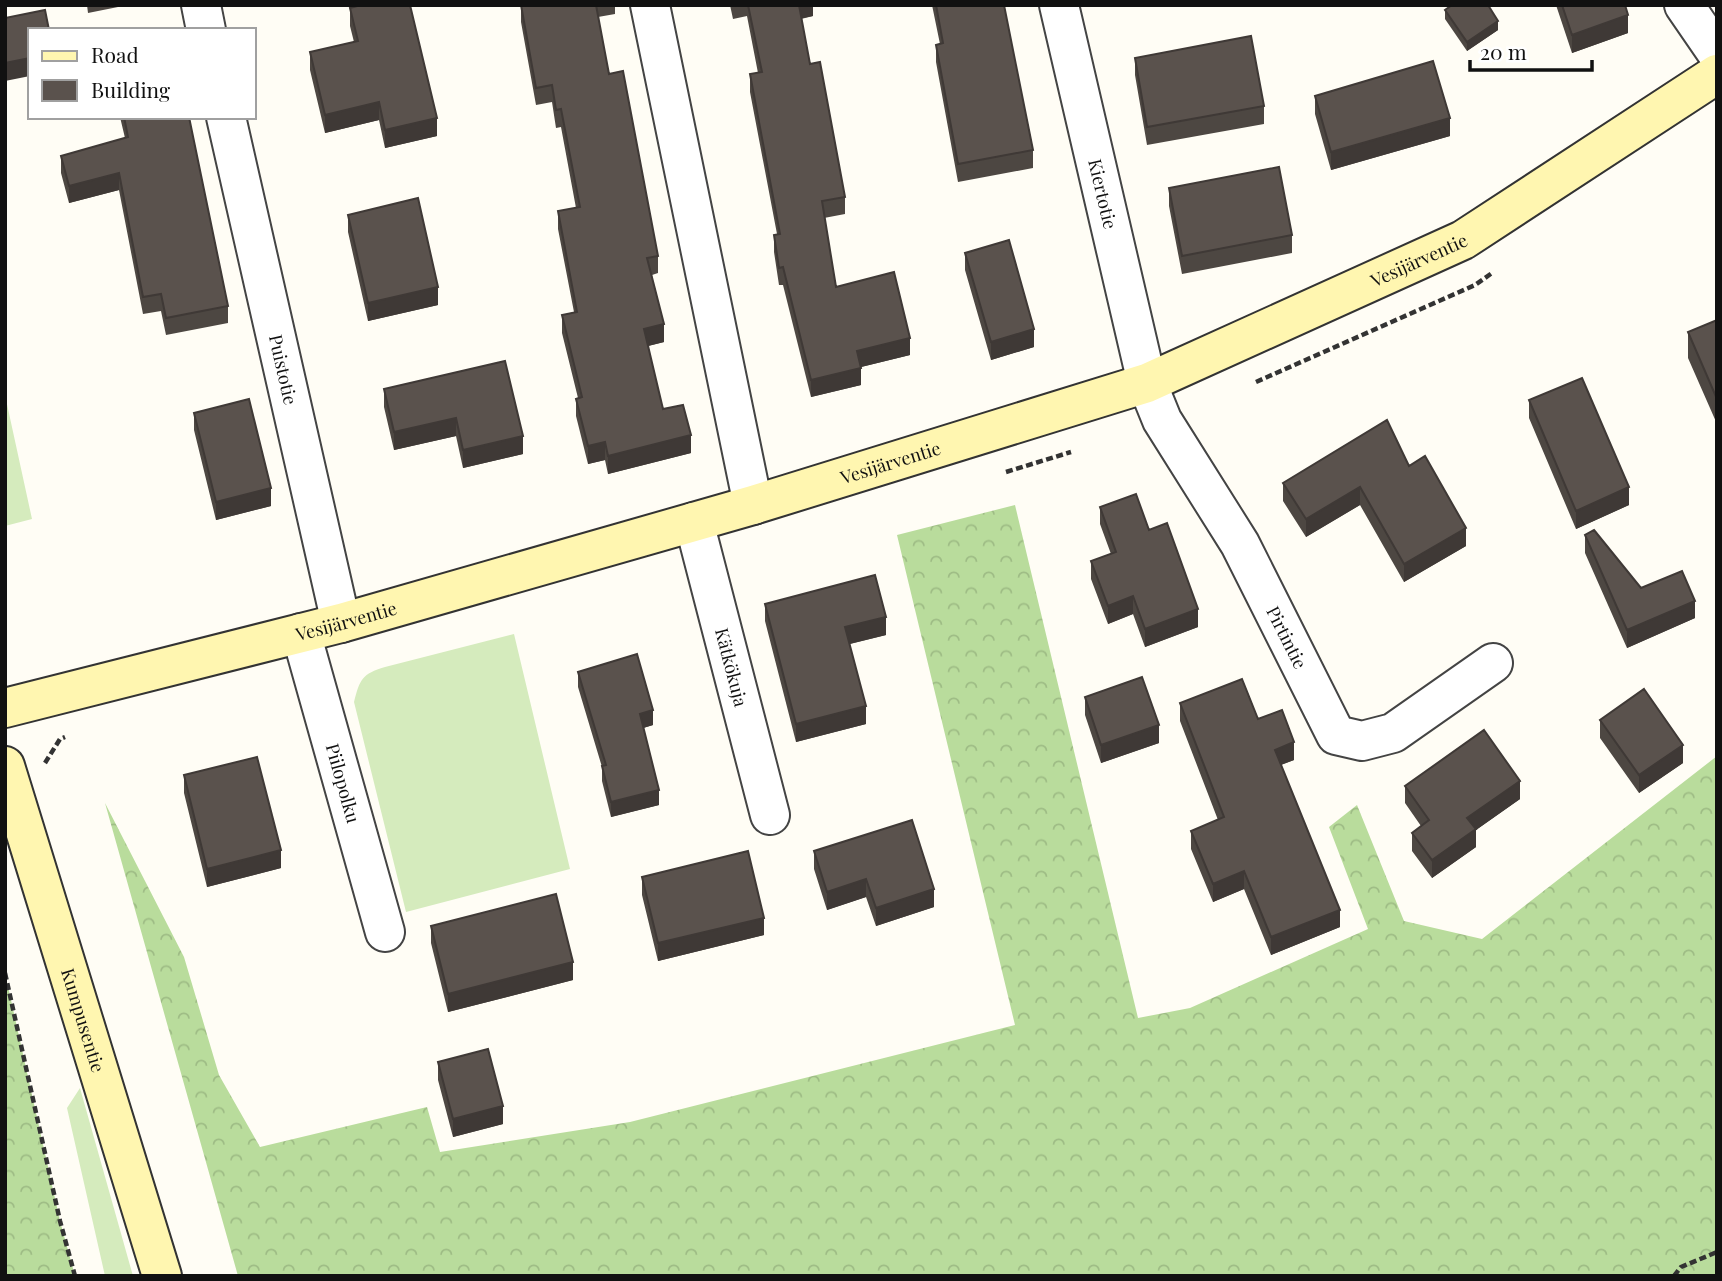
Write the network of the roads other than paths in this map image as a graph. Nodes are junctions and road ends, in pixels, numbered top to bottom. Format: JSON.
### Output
{"nodes":[{"id":1,"x":201,"y":5,"type":"edge"},
{"id":2,"x":650,"y":5,"type":"edge"},
{"id":3,"x":1059,"y":5,"type":"edge"},
{"id":4,"x":1684,"y":5,"type":"edge"},
{"id":5,"x":206,"y":28,"type":"edge"},
{"id":6,"x":1717,"y":53,"type":"edge"},
{"id":7,"x":1717,"y":74,"type":"edge"},
{"id":8,"x":226,"y":119,"type":"edge"},
{"id":9,"x":1147,"y":383,"type":"junction"},
{"id":10,"x":753,"y":505,"type":"junction"},
{"id":11,"x":694,"y":522,"type":"junction"},
{"id":12,"x":341,"y":623,"type":"junction"},
{"id":13,"x":301,"y":634,"type":"junction"},
{"id":14,"x":1493,"y":663,"type":"dead end"},
{"id":15,"x":5,"y":708,"type":"edge"},
{"id":16,"x":5,"y":766,"type":"edge"},
{"id":17,"x":770,"y":815,"type":"dead end"},
{"id":18,"x":385,"y":932,"type":"dead end"},
{"id":19,"x":162,"y":1276,"type":"edge"}],
"edges":[{"from":1,"to":5,"type":"street"},
{"from":2,"to":10,"type":"street"},
{"from":3,"to":9,"type":"street","name":"Kiertotie"},
{"from":4,"to":6,"type":"street"},
{"from":7,"to":9,"type":"street","name":"Vesijärventie"},
{"from":8,"to":12,"type":"street","name":"Puistotie"},
{"from":9,"to":10,"type":"street","name":"Vesijärventie"},
{"from":9,"to":14,"type":"street","name":"Pirtintie"},
{"from":10,"to":11,"type":"street","name":"Vesijärventie"},
{"from":11,"to":12,"type":"street","name":"Vesijärventie"},
{"from":11,"to":17,"type":"street","name":"Kätkökuja"},
{"from":12,"to":13,"type":"street","name":"Vesijärventie"},
{"from":13,"to":15,"type":"street","name":"Vesijärventie"},
{"from":13,"to":18,"type":"street","name":"Piilopolku"},
{"from":16,"to":19,"type":"street","name":"Kumpusentie"}]}
